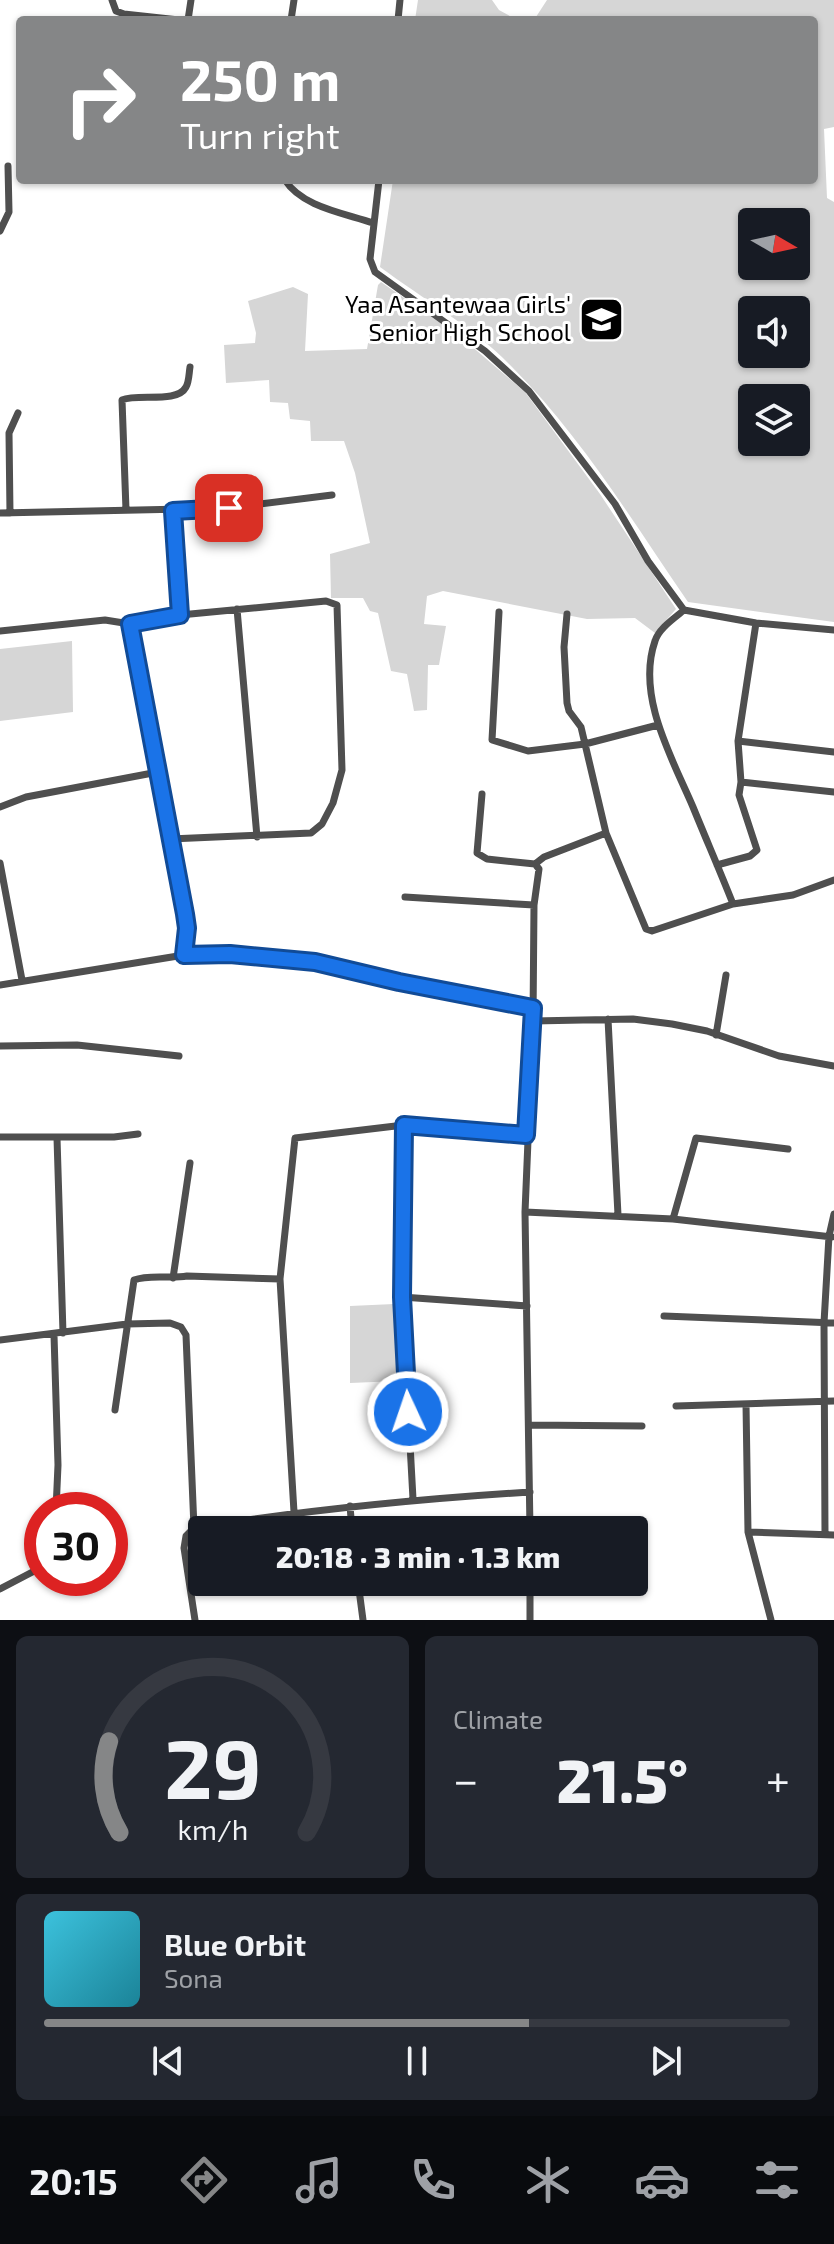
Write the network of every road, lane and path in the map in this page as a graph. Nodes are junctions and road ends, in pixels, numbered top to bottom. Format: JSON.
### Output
{"nodes":[{"id":1,"x":112,"y":0,"type":"edge"},
{"id":2,"x":142,"y":16,"type":"edge"},
{"id":3,"x":8,"y":166,"type":"dead end"},
{"id":4,"x":288,"y":184,"type":"edge"},
{"id":5,"x":378,"y":184,"type":"edge"},
{"id":6,"x":373,"y":223,"type":"junction"},
{"id":7,"x":0,"y":231,"type":"edge"},
{"id":8,"x":190,"y":367,"type":"dead end"},
{"id":9,"x":18,"y":413,"type":"dead end"},
{"id":10,"x":332,"y":495,"type":"dead end"},
{"id":11,"x":126,"y":510,"type":"junction"},
{"id":12,"x":173,"y":511,"type":"junction"},
{"id":13,"x":0,"y":513,"type":"edge"},
{"id":14,"x":10,"y":513,"type":"junction"},
{"id":15,"x":237,"y":609,"type":"junction"},
{"id":16,"x":684,"y":610,"type":"junction"},
{"id":17,"x":499,"y":612,"type":"dead end"},
{"id":18,"x":567,"y":614,"type":"dead end"},
{"id":19,"x":180,"y":615,"type":"junction"},
{"id":20,"x":756,"y":623,"type":"junction"},
{"id":21,"x":130,"y":624,"type":"junction"},
{"id":22,"x":834,"y":630,"type":"edge"},
{"id":23,"x":0,"y":631,"type":"edge"},
{"id":24,"x":658,"y":725,"type":"junction"},
{"id":25,"x":738,"y":741,"type":"junction"},
{"id":26,"x":585,"y":744,"type":"junction"},
{"id":27,"x":834,"y":752,"type":"edge"},
{"id":28,"x":158,"y":772,"type":"junction"},
{"id":29,"x":741,"y":782,"type":"junction"},
{"id":30,"x":834,"y":792,"type":"edge"},
{"id":31,"x":482,"y":794,"type":"dead end"},
{"id":32,"x":0,"y":807,"type":"edge"},
{"id":33,"x":606,"y":833,"type":"junction"},
{"id":34,"x":257,"y":837,"type":"junction"},
{"id":35,"x":170,"y":839,"type":"junction"},
{"id":36,"x":539,"y":861,"type":"junction"},
{"id":37,"x":0,"y":863,"type":"edge"},
{"id":38,"x":717,"y":865,"type":"junction"},
{"id":39,"x":834,"y":880,"type":"edge"},
{"id":40,"x":405,"y":897,"type":"dead end"},
{"id":41,"x":733,"y":904,"type":"junction"},
{"id":42,"x":534,"y":905,"type":"junction"},
{"id":43,"x":184,"y":955,"type":"junction"},
{"id":44,"x":726,"y":975,"type":"dead end"},
{"id":45,"x":22,"y":980,"type":"junction"},
{"id":46,"x":0,"y":985,"type":"edge"},
{"id":47,"x":533,"y":1008,"type":"junction"},
{"id":48,"x":608,"y":1019,"type":"junction"},
{"id":49,"x":533,"y":1021,"type":"junction"},
{"id":50,"x":716,"y":1035,"type":"junction"},
{"id":51,"x":0,"y":1046,"type":"edge"},
{"id":52,"x":179,"y":1056,"type":"dead end"},
{"id":53,"x":834,"y":1066,"type":"edge"},
{"id":54,"x":404,"y":1125,"type":"junction"},
{"id":55,"x":138,"y":1134,"type":"dead end"},
{"id":56,"x":526,"y":1135,"type":"junction"},
{"id":57,"x":0,"y":1137,"type":"edge"},
{"id":58,"x":57,"y":1138,"type":"junction"},
{"id":59,"x":788,"y":1149,"type":"dead end"},
{"id":60,"x":190,"y":1163,"type":"dead end"},
{"id":61,"x":525,"y":1212,"type":"junction"},
{"id":62,"x":834,"y":1214,"type":"edge"},
{"id":63,"x":618,"y":1215,"type":"junction"},
{"id":64,"x":673,"y":1219,"type":"junction"},
{"id":65,"x":832,"y":1236,"type":"edge"},
{"id":66,"x":173,"y":1278,"type":"junction"},
{"id":67,"x":280,"y":1279,"type":"junction"},
{"id":68,"x":402,"y":1297,"type":"junction"},
{"id":69,"x":527,"y":1306,"type":"junction"},
{"id":70,"x":664,"y":1316,"type":"dead end"},
{"id":71,"x":824,"y":1323,"type":"junction"},
{"id":72,"x":834,"y":1323,"type":"edge"},
{"id":73,"x":127,"y":1324,"type":"junction"},
{"id":74,"x":58,"y":1334,"type":"junction"},
{"id":75,"x":0,"y":1340,"type":"edge"},
{"id":76,"x":830,"y":1401,"type":"edge"},
{"id":77,"x":746,"y":1404,"type":"junction"},
{"id":78,"x":676,"y":1406,"type":"dead end"},
{"id":79,"x":115,"y":1410,"type":"dead end"},
{"id":80,"x":529,"y":1425,"type":"junction"},
{"id":81,"x":642,"y":1426,"type":"dead end"},
{"id":82,"x":57,"y":1492,"type":"edge"},
{"id":83,"x":530,"y":1492,"type":"junction"},
{"id":84,"x":413,"y":1499,"type":"junction"},
{"id":85,"x":350,"y":1506,"type":"junction"},
{"id":86,"x":294,"y":1512,"type":"junction"},
{"id":87,"x":194,"y":1516,"type":"edge"},
{"id":88,"x":269,"y":1516,"type":"edge"},
{"id":89,"x":351,"y":1516,"type":"edge"},
{"id":90,"x":530,"y":1516,"type":"edge"},
{"id":91,"x":748,"y":1532,"type":"junction"},
{"id":92,"x":188,"y":1534,"type":"edge"},
{"id":93,"x":829,"y":1535,"type":"edge"},
{"id":94,"x":188,"y":1574,"type":"edge"},
{"id":95,"x":24,"y":1576,"type":"edge"},
{"id":96,"x":0,"y":1589,"type":"edge"},
{"id":97,"x":191,"y":1596,"type":"edge"},
{"id":98,"x":360,"y":1596,"type":"edge"},
{"id":99,"x":530,"y":1596,"type":"edge"},
{"id":100,"x":195,"y":1620,"type":"edge"},
{"id":101,"x":363,"y":1620,"type":"edge"},
{"id":102,"x":530,"y":1620,"type":"edge"},
{"id":103,"x":771,"y":1620,"type":"edge"}],
"edges":[{"from":1,"to":2,"type":"street"},
{"from":3,"to":7,"type":"street"},
{"from":4,"to":6,"type":"street"},
{"from":5,"to":6,"type":"street"},
{"from":6,"to":16,"type":"street"},
{"from":8,"to":11,"type":"street"},
{"from":9,"to":14,"type":"street"},
{"from":10,"to":12,"type":"street"},
{"from":11,"to":12,"type":"street"},
{"from":11,"to":14,"type":"street"},
{"from":12,"to":19,"type":"street"},
{"from":13,"to":14,"type":"street"},
{"from":15,"to":19,"type":"street"},
{"from":15,"to":34,"type":"street"},
{"from":15,"to":34,"type":"street"},
{"from":16,"to":20,"type":"street"},
{"from":16,"to":24,"type":"street"},
{"from":17,"to":26,"type":"street"},
{"from":18,"to":26,"type":"street"},
{"from":19,"to":21,"type":"street"},
{"from":20,"to":22,"type":"street"},
{"from":20,"to":25,"type":"street"},
{"from":21,"to":23,"type":"street"},
{"from":21,"to":28,"type":"street"},
{"from":24,"to":26,"type":"street"},
{"from":24,"to":38,"type":"street"},
{"from":25,"to":27,"type":"street"},
{"from":25,"to":29,"type":"street"},
{"from":26,"to":33,"type":"street"},
{"from":28,"to":32,"type":"street"},
{"from":28,"to":35,"type":"street"},
{"from":29,"to":30,"type":"street"},
{"from":29,"to":38,"type":"street"},
{"from":31,"to":36,"type":"street"},
{"from":33,"to":36,"type":"street"},
{"from":33,"to":41,"type":"street"},
{"from":34,"to":35,"type":"street"},
{"from":35,"to":43,"type":"street"},
{"from":36,"to":42,"type":"street"},
{"from":37,"to":45,"type":"street"},
{"from":38,"to":41,"type":"street"},
{"from":39,"to":41,"type":"street"},
{"from":40,"to":42,"type":"street"},
{"from":42,"to":47,"type":"street"},
{"from":43,"to":45,"type":"street"},
{"from":43,"to":47,"type":"street"},
{"from":44,"to":50,"type":"street"},
{"from":45,"to":46,"type":"street"},
{"from":47,"to":49,"type":"street"},
{"from":48,"to":49,"type":"street"},
{"from":48,"to":50,"type":"street"},
{"from":48,"to":63,"type":"street"},
{"from":49,"to":56,"type":"street"},
{"from":50,"to":53,"type":"street"},
{"from":51,"to":52,"type":"street"},
{"from":54,"to":56,"type":"street"},
{"from":54,"to":67,"type":"street"},
{"from":54,"to":68,"type":"street"},
{"from":55,"to":58,"type":"street"},
{"from":56,"to":61,"type":"street"},
{"from":57,"to":58,"type":"street"},
{"from":58,"to":74,"type":"street"},
{"from":59,"to":64,"type":"street"},
{"from":60,"to":66,"type":"street"},
{"from":61,"to":63,"type":"street"},
{"from":61,"to":69,"type":"street"},
{"from":62,"to":65,"type":"street"},
{"from":63,"to":64,"type":"street"},
{"from":64,"to":65,"type":"street"},
{"from":65,"to":71,"type":"street"},
{"from":66,"to":67,"type":"street"},
{"from":66,"to":73,"type":"street"},
{"from":67,"to":86,"type":"street"},
{"from":68,"to":69,"type":"street"},
{"from":68,"to":84,"type":"street"},
{"from":69,"to":80,"type":"street"},
{"from":70,"to":71,"type":"street"},
{"from":71,"to":72,"type":"street"},
{"from":71,"to":76,"type":"street"},
{"from":73,"to":74,"type":"street"},
{"from":73,"to":79,"type":"street"},
{"from":73,"to":87,"type":"street"},
{"from":74,"to":75,"type":"street"},
{"from":74,"to":82,"type":"street"},
{"from":76,"to":77,"type":"street"},
{"from":76,"to":93,"type":"street"},
{"from":77,"to":78,"type":"street"},
{"from":77,"to":91,"type":"street"},
{"from":80,"to":81,"type":"street"},
{"from":80,"to":83,"type":"street"},
{"from":83,"to":84,"type":"street"},
{"from":83,"to":90,"type":"street"},
{"from":84,"to":85,"type":"street"},
{"from":85,"to":86,"type":"street"},
{"from":85,"to":89,"type":"street"},
{"from":86,"to":88,"type":"street"},
{"from":91,"to":93,"type":"street"},
{"from":91,"to":103,"type":"street"},
{"from":92,"to":94,"type":"street"},
{"from":95,"to":96,"type":"street"},
{"from":97,"to":100,"type":"street"},
{"from":98,"to":101,"type":"street"},
{"from":99,"to":102,"type":"street"}]}
